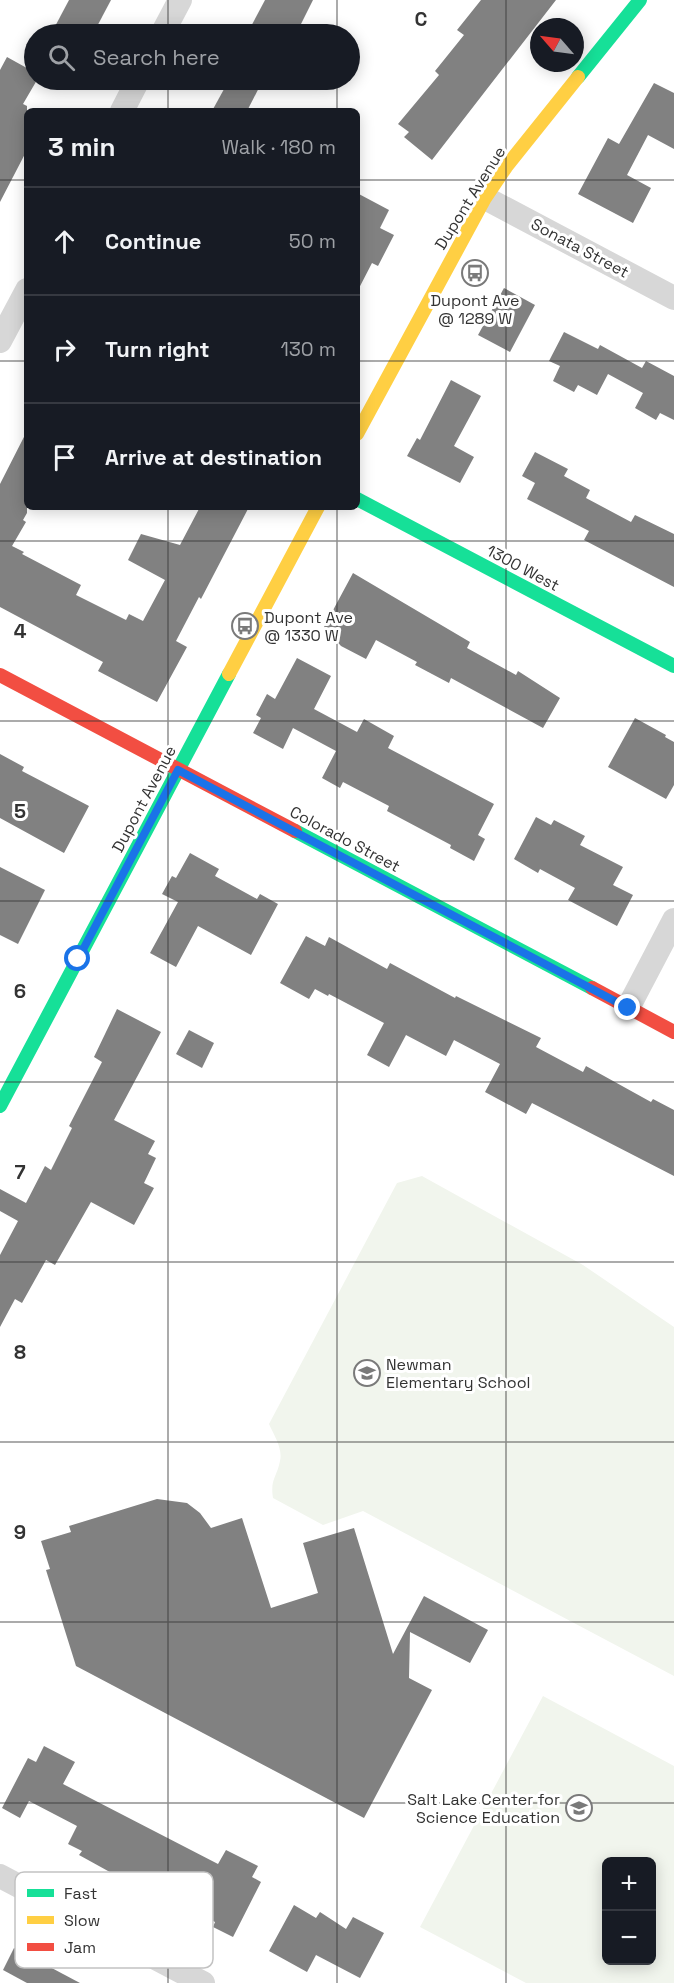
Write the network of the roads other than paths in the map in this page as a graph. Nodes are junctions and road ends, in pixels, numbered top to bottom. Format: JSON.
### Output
{"nodes":[{"id":1,"x":180,"y":0,"type":"edge"},
{"id":2,"x":640,"y":0,"type":"edge"},
{"id":3,"x":167,"y":24,"type":"edge"},
{"id":4,"x":133,"y":90,"type":"edge"},
{"id":5,"x":124,"y":108,"type":"edge"},
{"id":6,"x":485,"y":198,"type":"junction"},
{"id":7,"x":24,"y":296,"type":"edge"},
{"id":8,"x":674,"y":298,"type":"edge"},
{"id":9,"x":0,"y":341,"type":"edge"},
{"id":10,"x":360,"y":428,"type":"edge"},
{"id":11,"x":360,"y":501,"type":"edge"},
{"id":12,"x":316,"y":510,"type":"edge"},
{"id":13,"x":674,"y":666,"type":"edge"},
{"id":14,"x":0,"y":675,"type":"edge"},
{"id":15,"x":178,"y":770,"type":"junction"},
{"id":16,"x":674,"y":920,"type":"edge"},
{"id":17,"x":628,"y":1008,"type":"junction"},
{"id":18,"x":674,"y":1032,"type":"edge"},
{"id":19,"x":0,"y":1106,"type":"edge"},
{"id":20,"x":0,"y":1876,"type":"edge"},
{"id":21,"x":15,"y":1884,"type":"edge"},
{"id":22,"x":175,"y":1968,"type":"edge"},
{"id":23,"x":203,"y":1983,"type":"edge"}],
"edges":[{"from":1,"to":3,"type":"street"},
{"from":2,"to":6,"type":"street","name":"Dupont Avenue"},
{"from":4,"to":5,"type":"street"},
{"from":6,"to":8,"type":"street","name":"Sonata Street"},
{"from":6,"to":10,"type":"street","name":"Dupont Avenue"},
{"from":7,"to":9,"type":"street"},
{"from":11,"to":13,"type":"street","name":"1300 West"},
{"from":12,"to":15,"type":"street","name":"Dupont Avenue"},
{"from":14,"to":15,"type":"street","name":"Colorado Street"},
{"from":15,"to":17,"type":"street","name":"Colorado Street"},
{"from":15,"to":19,"type":"street","name":"Dupont Avenue"},
{"from":16,"to":17,"type":"street"},
{"from":17,"to":18,"type":"street","name":"Colorado Street"},
{"from":20,"to":21,"type":"street"},
{"from":22,"to":23,"type":"street"}]}
